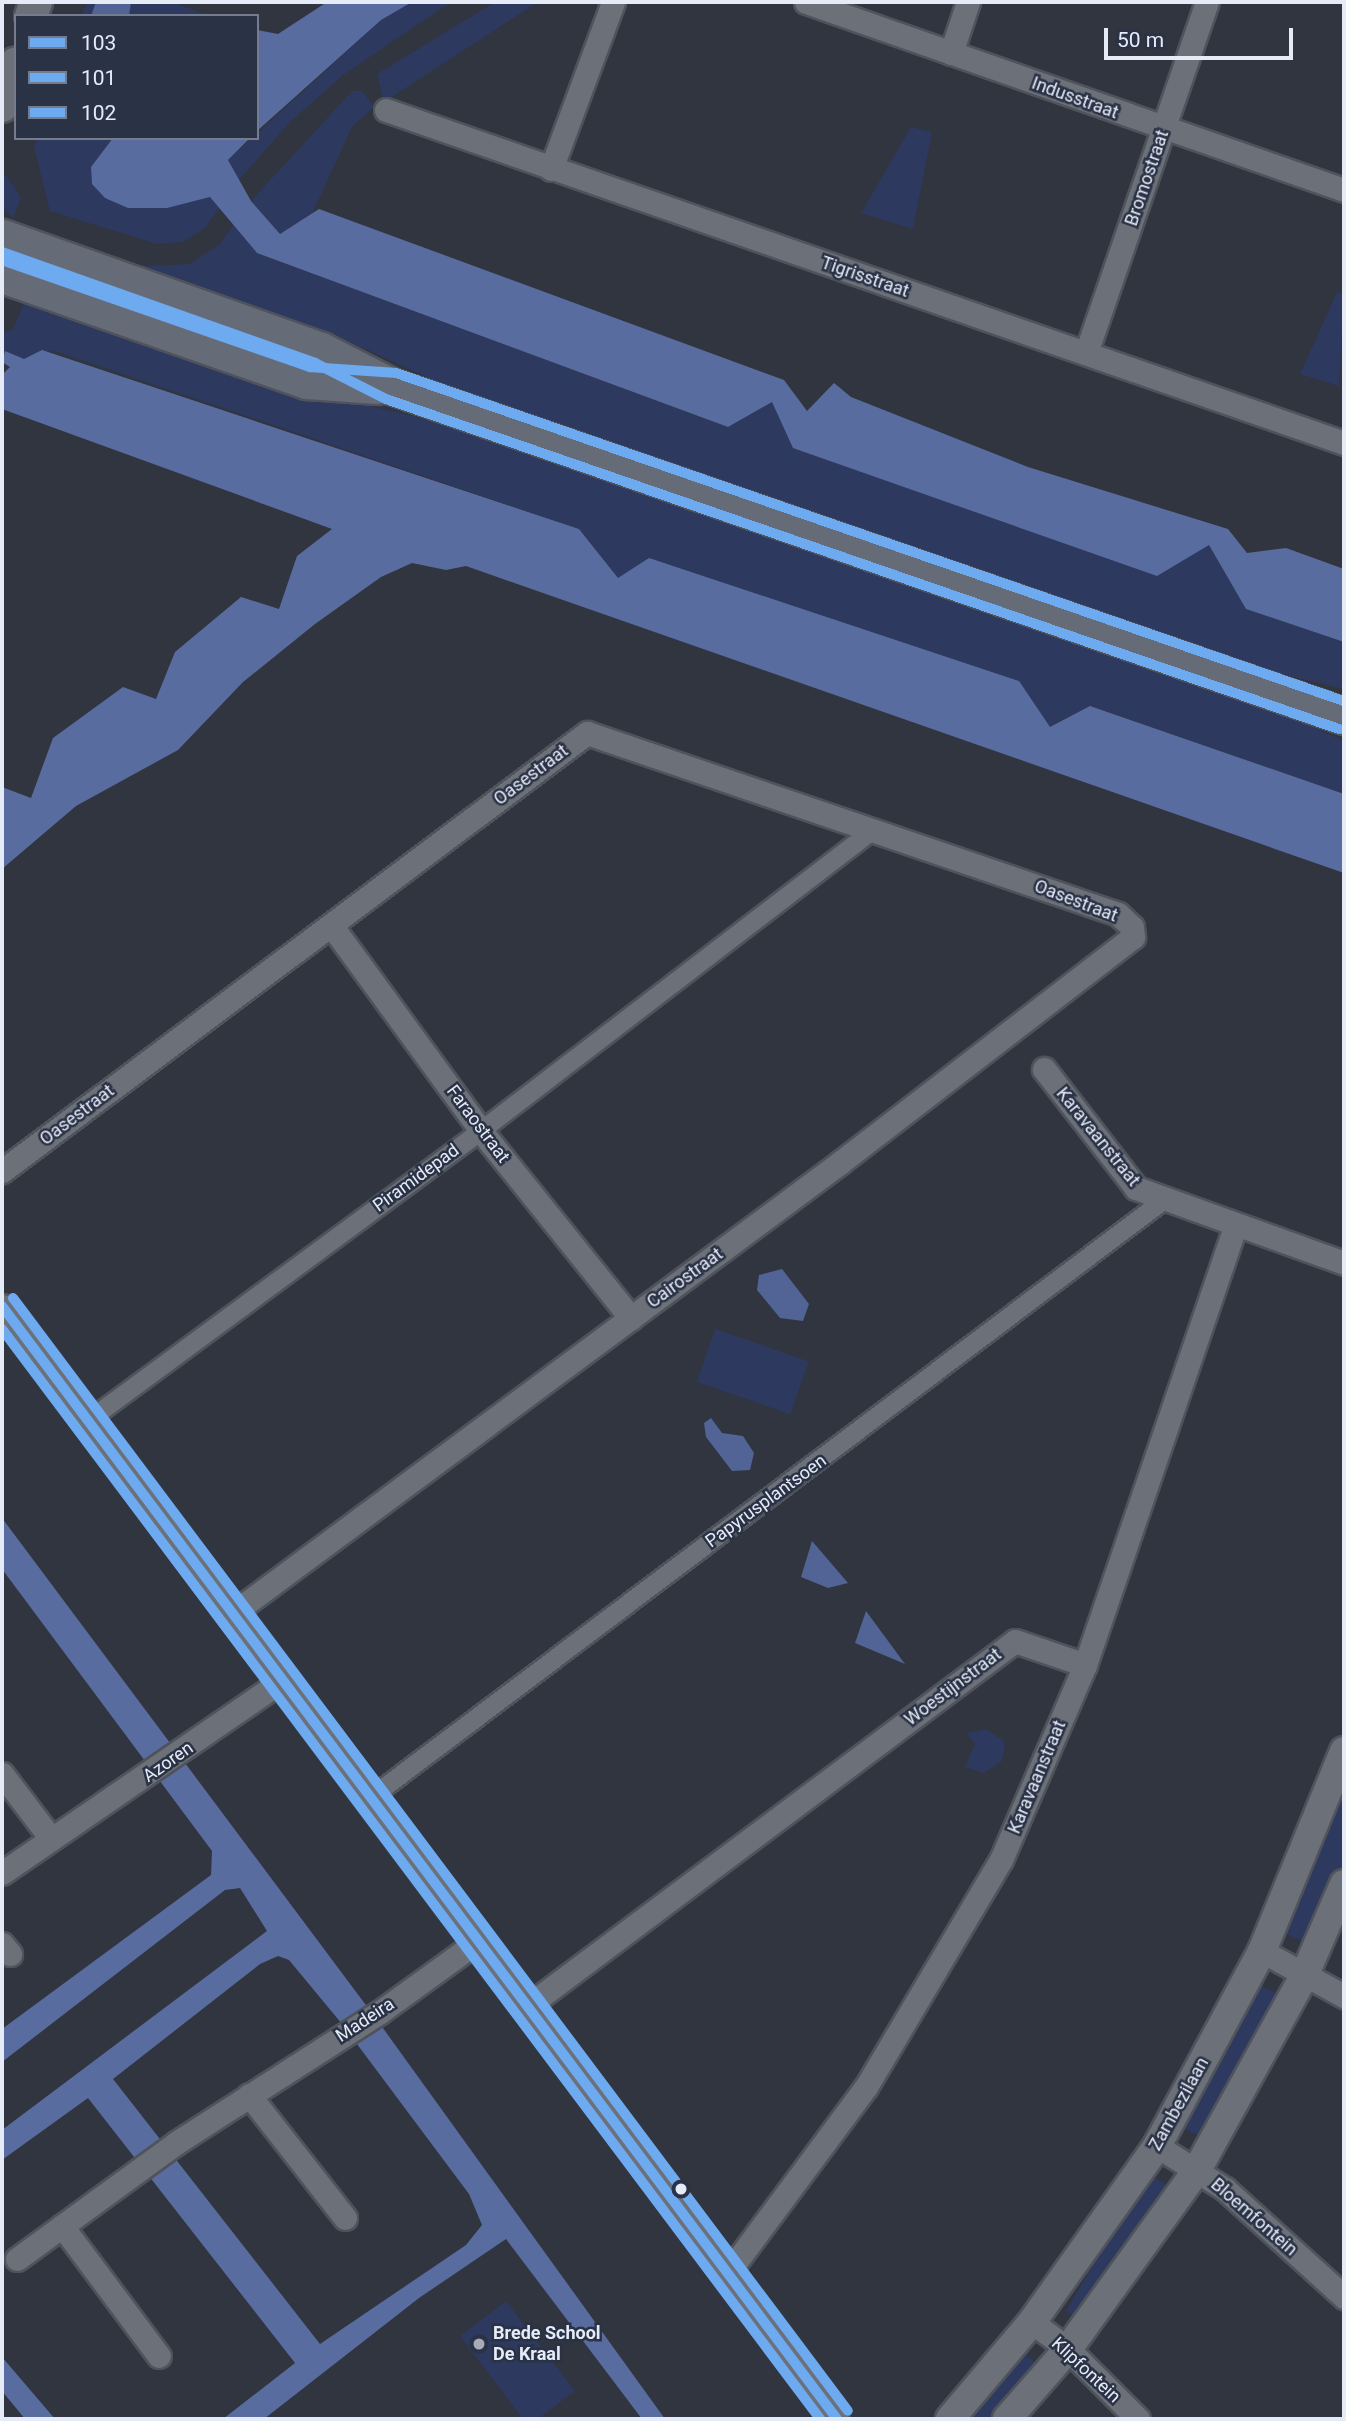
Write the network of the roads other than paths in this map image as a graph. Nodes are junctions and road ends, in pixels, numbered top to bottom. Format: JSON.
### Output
{"nodes":[{"id":1,"x":613,"y":2,"type":"edge"},
{"id":2,"x":806,"y":2,"type":"edge"},
{"id":3,"x":968,"y":2,"type":"edge"},
{"id":4,"x":1207,"y":2,"type":"edge"},
{"id":5,"x":951,"y":52,"type":"junction"},
{"id":6,"x":14,"y":69,"type":"edge"},
{"id":7,"x":2,"y":106,"type":"edge"},
{"id":8,"x":386,"y":110,"type":"dead end"},
{"id":9,"x":1164,"y":131,"type":"junction"},
{"id":10,"x":551,"y":169,"type":"junction"},
{"id":11,"x":1344,"y":190,"type":"edge"},
{"id":12,"x":2,"y":237,"type":"edge"},
{"id":13,"x":2,"y":275,"type":"edge"},
{"id":14,"x":1086,"y":353,"type":"junction"},
{"id":15,"x":391,"y":386,"type":"junction"},
{"id":16,"x":1344,"y":443,"type":"edge"},
{"id":17,"x":1344,"y":716,"type":"edge"},
{"id":18,"x":875,"y":829,"type":"junction"},
{"id":19,"x":331,"y":925,"type":"junction"},
{"id":20,"x":1133,"y":937,"type":"joint"},
{"id":21,"x":1044,"y":1069,"type":"dead end"},
{"id":22,"x":481,"y":1130,"type":"junction"},
{"id":23,"x":2,"y":1171,"type":"edge"},
{"id":24,"x":1163,"y":1201,"type":"junction"},
{"id":25,"x":1236,"y":1225,"type":"junction"},
{"id":26,"x":1344,"y":1263,"type":"edge"},
{"id":27,"x":2,"y":1306,"type":"edge"},
{"id":28,"x":631,"y":1318,"type":"junction"},
{"id":29,"x":88,"y":1421,"type":"junction"},
{"id":30,"x":233,"y":1613,"type":"junction"},
{"id":31,"x":1085,"y":1665,"type":"junction"},
{"id":32,"x":283,"y":1680,"type":"junction"},
{"id":33,"x":1344,"y":1755,"type":"edge"},
{"id":34,"x":2,"y":1774,"type":"edge"},
{"id":35,"x":369,"y":1799,"type":"junction"},
{"id":36,"x":49,"y":1836,"type":"junction"},
{"id":37,"x":2,"y":1873,"type":"edge"},
{"id":38,"x":1344,"y":1884,"type":"edge"},
{"id":39,"x":478,"y":1941,"type":"junction"},
{"id":40,"x":1262,"y":1951,"type":"junction"},
{"id":41,"x":1305,"y":1974,"type":"junction"},
{"id":42,"x":1344,"y":1996,"type":"edge"},
{"id":43,"x":529,"y":2005,"type":"junction"},
{"id":44,"x":249,"y":2095,"type":"junction"},
{"id":45,"x":1157,"y":2146,"type":"junction"},
{"id":46,"x":1197,"y":2170,"type":"junction"},
{"id":47,"x":345,"y":2218,"type":"dead end"},
{"id":48,"x":62,"y":2226,"type":"junction"},
{"id":49,"x":17,"y":2259,"type":"dead end"},
{"id":50,"x":727,"y":2274,"type":"junction"},
{"id":51,"x":1344,"y":2297,"type":"edge"},
{"id":52,"x":1032,"y":2322,"type":"junction"},
{"id":53,"x":1068,"y":2349,"type":"junction"},
{"id":54,"x":159,"y":2356,"type":"dead end"},
{"id":55,"x":837,"y":2419,"type":"edge"},
{"id":56,"x":950,"y":2419,"type":"edge"},
{"id":57,"x":1007,"y":2419,"type":"edge"},
{"id":58,"x":1138,"y":2419,"type":"edge"}],
"edges":[{"from":1,"to":10,"type":"street"},
{"from":2,"to":5,"type":"street","name":"Indusstraat"},
{"from":3,"to":5,"type":"street"},
{"from":4,"to":9,"type":"street","name":"Bromostraat"},
{"from":5,"to":9,"type":"street","name":"Indusstraat"},
{"from":6,"to":7,"type":"main road"},
{"from":8,"to":10,"type":"street","name":"Tigrisstraat"},
{"from":9,"to":11,"type":"street","name":"Indusstraat"},
{"from":9,"to":14,"type":"street","name":"Bromostraat"},
{"from":10,"to":14,"type":"street","name":"Tigrisstraat"},
{"from":12,"to":15,"type":"main road"},
{"from":13,"to":15,"type":"main road"},
{"from":14,"to":16,"type":"street","name":"Tigrisstraat"},
{"from":15,"to":17,"type":"main road"},
{"from":18,"to":19,"type":"street","name":"Oasestraat"},
{"from":18,"to":20,"type":"street","name":"Oasestraat"},
{"from":18,"to":22,"type":"street","name":"Piramidepad"},
{"from":19,"to":22,"type":"street","name":"Faraostraat"},
{"from":19,"to":23,"type":"street","name":"Oasestraat"},
{"from":20,"to":28,"type":"street","name":"Cairostraat"},
{"from":21,"to":24,"type":"street","name":"Karavaanstraat"},
{"from":22,"to":28,"type":"street","name":"Faraostraat"},
{"from":22,"to":29,"type":"street","name":"Piramidepad"},
{"from":24,"to":25,"type":"street","name":"Karavaanstraat"},
{"from":24,"to":35,"type":"street","name":"Papyrusplantsoen"},
{"from":25,"to":26,"type":"street","name":"Karavaanstraat"},
{"from":25,"to":31,"type":"street","name":"Karavaanstraat"},
{"from":27,"to":29,"type":"street"},
{"from":28,"to":30,"type":"street","name":"Cairostraat"},
{"from":29,"to":30,"type":"street"},
{"from":30,"to":32,"type":"street"},
{"from":31,"to":43,"type":"street","name":"Woestijnstraat"},
{"from":31,"to":50,"type":"street","name":"Karavaanstraat"},
{"from":32,"to":35,"type":"street"},
{"from":32,"to":36,"type":"street","name":"Azoren"},
{"from":33,"to":40,"type":"street","name":"Zambezilaan"},
{"from":34,"to":36,"type":"street"},
{"from":35,"to":39,"type":"street"},
{"from":36,"to":37,"type":"street","name":"Azoren"},
{"from":38,"to":41,"type":"street"},
{"from":39,"to":43,"type":"street"},
{"from":39,"to":44,"type":"street","name":"Madeira"},
{"from":40,"to":41,"type":"street"},
{"from":40,"to":45,"type":"street","name":"Zambezilaan"},
{"from":41,"to":42,"type":"street"},
{"from":41,"to":46,"type":"street"},
{"from":43,"to":50,"type":"street"},
{"from":44,"to":47,"type":"street"},
{"from":44,"to":48,"type":"street","name":"Madeira"},
{"from":45,"to":46,"type":"street","name":"Bloemfontein"},
{"from":45,"to":52,"type":"street","name":"Zambezilaan"},
{"from":46,"to":51,"type":"street","name":"Bloemfontein"},
{"from":46,"to":53,"type":"street"},
{"from":48,"to":49,"type":"street","name":"Madeira"},
{"from":48,"to":54,"type":"street"},
{"from":50,"to":55,"type":"street"},
{"from":52,"to":53,"type":"street","name":"Klipfontein"},
{"from":52,"to":56,"type":"street","name":"Zambezilaan"},
{"from":53,"to":57,"type":"street"},
{"from":53,"to":58,"type":"street","name":"Klipfontein"}]}
